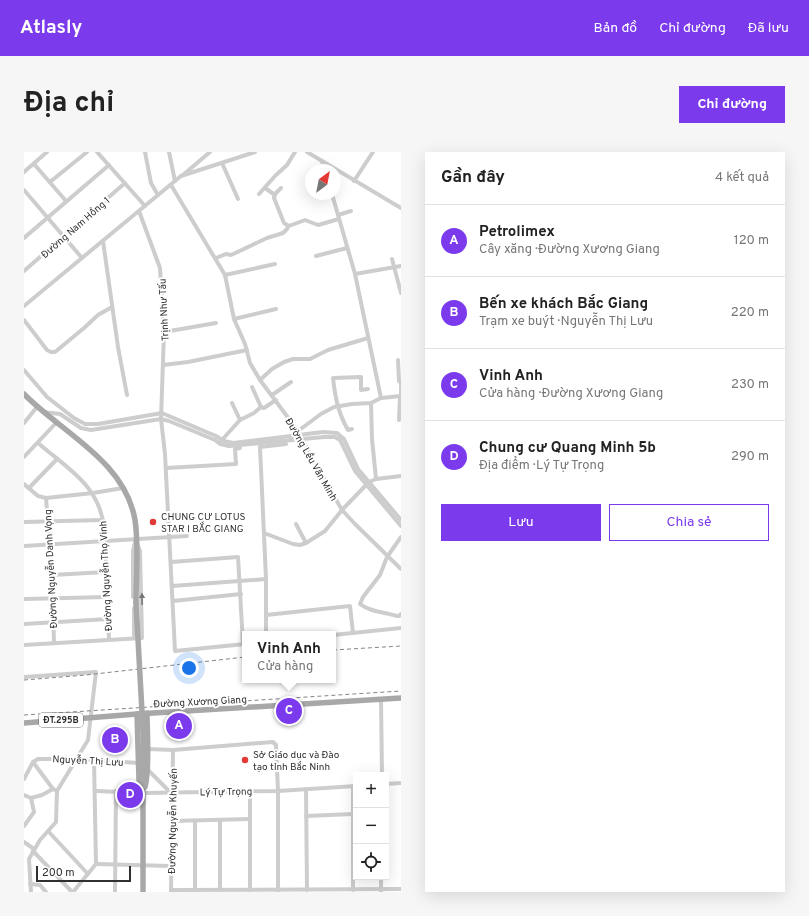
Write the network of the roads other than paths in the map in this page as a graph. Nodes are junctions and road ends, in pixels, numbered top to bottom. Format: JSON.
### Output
{"nodes":[{"id":1,"x":47,"y":152,"type":"edge"},
{"id":2,"x":87,"y":152,"type":"edge"},
{"id":3,"x":97,"y":152,"type":"edge"},
{"id":4,"x":145,"y":152,"type":"edge"},
{"id":5,"x":169,"y":152,"type":"edge"},
{"id":6,"x":210,"y":152,"type":"edge"},
{"id":7,"x":253,"y":152,"type":"edge"},
{"id":8,"x":296,"y":152,"type":"edge"},
{"id":9,"x":307,"y":152,"type":"edge"},
{"id":10,"x":373,"y":152,"type":"edge"},
{"id":11,"x":322,"y":161,"type":"junction"},
{"id":12,"x":222,"y":163,"type":"junction"},
{"id":13,"x":34,"y":164,"type":"junction"},
{"id":14,"x":323,"y":164,"type":"edge"},
{"id":15,"x":109,"y":166,"type":"junction"},
{"id":16,"x":24,"y":172,"type":"edge"},
{"id":17,"x":181,"y":176,"type":"junction"},
{"id":18,"x":175,"y":181,"type":"junction"},
{"id":19,"x":354,"y":181,"type":"junction"},
{"id":20,"x":50,"y":182,"type":"junction"},
{"id":21,"x":125,"y":183,"type":"junction"},
{"id":22,"x":171,"y":185,"type":"junction"},
{"id":23,"x":265,"y":188,"type":"junction"},
{"id":24,"x":281,"y":188,"type":"dead end"},
{"id":25,"x":24,"y":190,"type":"edge"},
{"id":26,"x":259,"y":194,"type":"dead end"},
{"id":27,"x":158,"y":195,"type":"junction"},
{"id":28,"x":275,"y":195,"type":"junction"},
{"id":29,"x":238,"y":199,"type":"dead end"},
{"id":30,"x":334,"y":200,"type":"edge"},
{"id":31,"x":66,"y":201,"type":"junction"},
{"id":32,"x":145,"y":206,"type":"junction"},
{"id":33,"x":401,"y":208,"type":"edge"},
{"id":34,"x":139,"y":211,"type":"junction"},
{"id":35,"x":351,"y":212,"type":"dead end"},
{"id":36,"x":339,"y":217,"type":"junction"},
{"id":37,"x":47,"y":218,"type":"junction"},
{"id":38,"x":288,"y":226,"type":"junction"},
{"id":39,"x":25,"y":235,"type":"edge"},
{"id":40,"x":63,"y":237,"type":"junction"},
{"id":41,"x":103,"y":241,"type":"junction"},
{"id":42,"x":347,"y":248,"type":"junction"},
{"id":43,"x":316,"y":256,"type":"dead end"},
{"id":44,"x":82,"y":258,"type":"junction"},
{"id":45,"x":216,"y":258,"type":"junction"},
{"id":46,"x":392,"y":259,"type":"dead end"},
{"id":47,"x":275,"y":264,"type":"dead end"},
{"id":48,"x":401,"y":266,"type":"edge"},
{"id":49,"x":394,"y":268,"type":"junction"},
{"id":50,"x":24,"y":271,"type":"edge"},
{"id":51,"x":225,"y":274,"type":"junction"},
{"id":52,"x":355,"y":274,"type":"junction"},
{"id":53,"x":401,"y":293,"type":"edge"},
{"id":54,"x":24,"y":306,"type":"edge"},
{"id":55,"x":112,"y":307,"type":"junction"},
{"id":56,"x":276,"y":309,"type":"dead end"},
{"id":57,"x":234,"y":319,"type":"junction"},
{"id":58,"x":24,"y":320,"type":"edge"},
{"id":59,"x":216,"y":323,"type":"dead end"},
{"id":60,"x":164,"y":332,"type":"junction"},
{"id":61,"x":368,"y":338,"type":"junction"},
{"id":62,"x":247,"y":350,"type":"junction"},
{"id":63,"x":398,"y":360,"type":"dead end"},
{"id":64,"x":163,"y":365,"type":"junction"},
{"id":65,"x":24,"y":370,"type":"edge"},
{"id":66,"x":260,"y":380,"type":"junction"},
{"id":67,"x":291,"y":382,"type":"dead end"},
{"id":68,"x":401,"y":384,"type":"edge"},
{"id":69,"x":252,"y":387,"type":"dead end"},
{"id":70,"x":368,"y":389,"type":"dead end"},
{"id":71,"x":24,"y":394,"type":"edge"},
{"id":72,"x":272,"y":394,"type":"junction"},
{"id":73,"x":127,"y":395,"type":"dead end"},
{"id":74,"x":401,"y":396,"type":"edge"},
{"id":75,"x":381,"y":398,"type":"junction"},
{"id":76,"x":276,"y":400,"type":"junction"},
{"id":77,"x":232,"y":403,"type":"dead end"},
{"id":78,"x":371,"y":403,"type":"junction"},
{"id":79,"x":337,"y":406,"type":"junction"},
{"id":80,"x":37,"y":407,"type":"junction"},
{"id":81,"x":261,"y":407,"type":"junction"},
{"id":82,"x":42,"y":412,"type":"junction"},
{"id":83,"x":162,"y":413,"type":"junction"},
{"id":84,"x":161,"y":419,"type":"junction"},
{"id":85,"x":240,"y":420,"type":"junction"},
{"id":86,"x":399,"y":420,"type":"dead end"},
{"id":87,"x":24,"y":422,"type":"edge"},
{"id":88,"x":56,"y":423,"type":"junction"},
{"id":89,"x":352,"y":429,"type":"dead end"},
{"id":90,"x":299,"y":433,"type":"junction"},
{"id":91,"x":303,"y":439,"type":"junction"},
{"id":92,"x":221,"y":442,"type":"junction"},
{"id":93,"x":38,"y":443,"type":"junction"},
{"id":94,"x":286,"y":444,"type":"dead end"},
{"id":95,"x":260,"y":446,"type":"junction"},
{"id":96,"x":348,"y":452,"type":"junction"},
{"id":97,"x":24,"y":457,"type":"edge"},
{"id":98,"x":57,"y":460,"type":"junction"},
{"id":99,"x":166,"y":468,"type":"junction"},
{"id":100,"x":401,"y":476,"type":"edge"},
{"id":101,"x":376,"y":479,"type":"junction"},
{"id":102,"x":368,"y":483,"type":"junction"},
{"id":103,"x":24,"y":484,"type":"edge"},
{"id":104,"x":29,"y":488,"type":"junction"},
{"id":105,"x":123,"y":488,"type":"junction"},
{"id":106,"x":93,"y":493,"type":"junction"},
{"id":107,"x":46,"y":498,"type":"junction"},
{"id":108,"x":342,"y":510,"type":"junction"},
{"id":109,"x":103,"y":520,"type":"junction"},
{"id":110,"x":399,"y":520,"type":"edge"},
{"id":111,"x":24,"y":522,"type":"edge"},
{"id":112,"x":48,"y":522,"type":"junction"},
{"id":113,"x":296,"y":524,"type":"dead end"},
{"id":114,"x":401,"y":526,"type":"edge"},
{"id":115,"x":264,"y":533,"type":"junction"},
{"id":116,"x":187,"y":536,"type":"dead end"},
{"id":117,"x":401,"y":537,"type":"edge"},
{"id":118,"x":170,"y":538,"type":"junction"},
{"id":119,"x":136,"y":540,"type":"junction"},
{"id":120,"x":105,"y":542,"type":"junction"},
{"id":121,"x":306,"y":543,"type":"junction"},
{"id":122,"x":50,"y":544,"type":"junction"},
{"id":123,"x":24,"y":546,"type":"edge"},
{"id":124,"x":388,"y":557,"type":"junction"},
{"id":125,"x":171,"y":562,"type":"junction"},
{"id":126,"x":401,"y":569,"type":"edge"},
{"id":127,"x":106,"y":572,"type":"junction"},
{"id":128,"x":52,"y":575,"type":"junction"},
{"id":129,"x":266,"y":579,"type":"junction"},
{"id":130,"x":240,"y":581,"type":"junction"},
{"id":131,"x":172,"y":586,"type":"junction"},
{"id":132,"x":240,"y":594,"type":"junction"},
{"id":133,"x":107,"y":597,"type":"junction"},
{"id":134,"x":54,"y":598,"type":"junction"},
{"id":135,"x":24,"y":599,"type":"edge"},
{"id":136,"x":173,"y":601,"type":"junction"},
{"id":137,"x":401,"y":614,"type":"edge"},
{"id":138,"x":266,"y":615,"type":"junction"},
{"id":139,"x":108,"y":619,"type":"junction"},
{"id":140,"x":53,"y":622,"type":"junction"},
{"id":141,"x":24,"y":624,"type":"edge"},
{"id":142,"x":401,"y":628,"type":"edge"},
{"id":143,"x":243,"y":631,"type":"edge"},
{"id":144,"x":266,"y":631,"type":"edge"},
{"id":145,"x":353,"y":633,"type":"junction"},
{"id":146,"x":336,"y":635,"type":"edge"},
{"id":147,"x":134,"y":638,"type":"junction"},
{"id":148,"x":109,"y":639,"type":"junction"},
{"id":149,"x":54,"y":643,"type":"junction"},
{"id":150,"x":242,"y":644,"type":"edge"},
{"id":151,"x":24,"y":645,"type":"edge"},
{"id":152,"x":24,"y":677,"type":"edge"},
{"id":153,"x":401,"y":698,"type":"edge"},
{"id":154,"x":381,"y":699,"type":"junction"},
{"id":155,"x":147,"y":713,"type":"junction"},
{"id":156,"x":137,"y":714,"type":"junction"},
{"id":157,"x":90,"y":717,"type":"junction"},
{"id":158,"x":24,"y":723,"type":"edge"},
{"id":159,"x":147,"y":749,"type":"junction"},
{"id":160,"x":173,"y":750,"type":"junction"},
{"id":161,"x":77,"y":759,"type":"junction"},
{"id":162,"x":94,"y":760,"type":"junction"},
{"id":163,"x":33,"y":762,"type":"junction"},
{"id":164,"x":139,"y":763,"type":"junction"},
{"id":165,"x":147,"y":769,"type":"junction"},
{"id":166,"x":382,"y":772,"type":"edge"},
{"id":167,"x":24,"y":779,"type":"edge"},
{"id":168,"x":401,"y":783,"type":"edge"},
{"id":169,"x":389,"y":784,"type":"edge"},
{"id":170,"x":353,"y":786,"type":"edge"},
{"id":171,"x":306,"y":789,"type":"junction"},
{"id":172,"x":55,"y":790,"type":"junction"},
{"id":173,"x":96,"y":791,"type":"junction"},
{"id":174,"x":116,"y":791,"type":"junction"},
{"id":175,"x":250,"y":791,"type":"junction"},
{"id":176,"x":278,"y":791,"type":"junction"},
{"id":177,"x":171,"y":792,"type":"junction"},
{"id":178,"x":143,"y":793,"type":"junction"},
{"id":179,"x":24,"y":795,"type":"edge"},
{"id":180,"x":30,"y":798,"type":"junction"},
{"id":181,"x":353,"y":814,"type":"edge"},
{"id":182,"x":306,"y":816,"type":"junction"},
{"id":183,"x":250,"y":819,"type":"junction"},
{"id":184,"x":220,"y":820,"type":"junction"},
{"id":185,"x":171,"y":821,"type":"junction"},
{"id":186,"x":195,"y":821,"type":"junction"},
{"id":187,"x":24,"y":826,"type":"edge"},
{"id":188,"x":48,"y":830,"type":"junction"},
{"id":189,"x":24,"y":842,"type":"edge"},
{"id":190,"x":353,"y":844,"type":"edge"},
{"id":191,"x":34,"y":850,"type":"junction"},
{"id":192,"x":96,"y":864,"type":"junction"},
{"id":193,"x":115,"y":864,"type":"junction"},
{"id":194,"x":143,"y":866,"type":"junction"},
{"id":195,"x":171,"y":866,"type":"junction"},
{"id":196,"x":88,"y":874,"type":"junction"},
{"id":197,"x":381,"y":880,"type":"edge"},
{"id":198,"x":30,"y":884,"type":"junction"},
{"id":199,"x":401,"y":889,"type":"edge"},
{"id":200,"x":195,"y":890,"type":"junction"},
{"id":201,"x":220,"y":890,"type":"junction"},
{"id":202,"x":250,"y":890,"type":"junction"},
{"id":203,"x":307,"y":890,"type":"junction"},
{"id":204,"x":353,"y":890,"type":"junction"},
{"id":205,"x":171,"y":891,"type":"edge"},
{"id":206,"x":278,"y":891,"type":"edge"},
{"id":207,"x":381,"y":891,"type":"edge"},
{"id":208,"x":31,"y":892,"type":"edge"},
{"id":209,"x":46,"y":892,"type":"edge"},
{"id":210,"x":72,"y":892,"type":"edge"},
{"id":211,"x":116,"y":892,"type":"edge"},
{"id":212,"x":143,"y":892,"type":"edge"}],
"edges":[{"from":1,"to":13,"type":"street"},
{"from":2,"to":20,"type":"street"},
{"from":3,"to":15,"type":"street"},
{"from":4,"to":27,"type":"street"},
{"from":5,"to":18,"type":"street"},
{"from":6,"to":17,"type":"street"},
{"from":7,"to":12,"type":"street"},
{"from":8,"to":23,"type":"street"},
{"from":9,"to":11,"type":"street"},
{"from":10,"to":19,"type":"street"},
{"from":11,"to":14,"type":"street"},
{"from":11,"to":19,"type":"street"},
{"from":12,"to":17,"type":"street"},
{"from":12,"to":29,"type":"street"},
{"from":13,"to":16,"type":"street"},
{"from":13,"to":20,"type":"street"},
{"from":15,"to":21,"type":"street"},
{"from":15,"to":31,"type":"street"},
{"from":17,"to":18,"type":"street"},
{"from":18,"to":22,"type":"street"},
{"from":19,"to":33,"type":"street"},
{"from":20,"to":31,"type":"street"},
{"from":21,"to":32,"type":"street"},
{"from":21,"to":40,"type":"street","name":"Đường Nam Hồng 1"},
{"from":22,"to":27,"type":"street"},
{"from":22,"to":45,"type":"street","name":"Đường Lều Văn Minh"},
{"from":23,"to":26,"type":"street"},
{"from":23,"to":28,"type":"street"},
{"from":24,"to":28,"type":"street"},
{"from":25,"to":37,"type":"street"},
{"from":27,"to":32,"type":"street"},
{"from":28,"to":38,"type":"street"},
{"from":30,"to":36,"type":"street"},
{"from":31,"to":37,"type":"street"},
{"from":32,"to":34,"type":"street"},
{"from":34,"to":41,"type":"street"},
{"from":34,"to":60,"type":"street","name":"Trịnh Như Tấu"},
{"from":35,"to":36,"type":"street"},
{"from":36,"to":38,"type":"street"},
{"from":36,"to":42,"type":"street"},
{"from":37,"to":39,"type":"street"},
{"from":37,"to":40,"type":"street"},
{"from":38,"to":45,"type":"street"},
{"from":40,"to":44,"type":"street"},
{"from":40,"to":50,"type":"street","name":"Đường Nam Hồng 1"},
{"from":41,"to":44,"type":"street"},
{"from":41,"to":55,"type":"street"},
{"from":42,"to":43,"type":"street"},
{"from":42,"to":52,"type":"street"},
{"from":44,"to":54,"type":"street"},
{"from":45,"to":51,"type":"street","name":"Đường Lều Văn Minh"},
{"from":46,"to":49,"type":"street"},
{"from":47,"to":51,"type":"street"},
{"from":48,"to":49,"type":"street"},
{"from":49,"to":52,"type":"street"},
{"from":49,"to":53,"type":"street"},
{"from":51,"to":57,"type":"street","name":"Đường Lều Văn Minh"},
{"from":52,"to":61,"type":"street"},
{"from":55,"to":58,"type":"street"},
{"from":55,"to":73,"type":"street"},
{"from":56,"to":57,"type":"street"},
{"from":57,"to":62,"type":"street","name":"Đường Lều Văn Minh"},
{"from":59,"to":60,"type":"street"},
{"from":60,"to":64,"type":"street","name":"Trịnh Như Tấu"},
{"from":61,"to":66,"type":"street"},
{"from":61,"to":75,"type":"street"},
{"from":62,"to":64,"type":"street"},
{"from":62,"to":66,"type":"street","name":"Đường Lều Văn Minh"},
{"from":63,"to":68,"type":"street"},
{"from":64,"to":83,"type":"street","name":"Trịnh Như Tấu"},
{"from":65,"to":83,"type":"street"},
{"from":66,"to":72,"type":"street","name":"Đường Lều Văn Minh"},
{"from":67,"to":72,"type":"street"},
{"from":68,"to":74,"type":"street"},
{"from":69,"to":81,"type":"street"},
{"from":70,"to":79,"type":"street"},
{"from":71,"to":80,"type":"main road"},
{"from":72,"to":76,"type":"street","name":"Đường Lều Văn Minh"},
{"from":74,"to":75,"type":"street"},
{"from":74,"to":86,"type":"street"},
{"from":75,"to":78,"type":"street"},
{"from":76,"to":81,"type":"street"},
{"from":76,"to":90,"type":"street","name":"Đường Lều Văn Minh"},
{"from":77,"to":85,"type":"street"},
{"from":78,"to":79,"type":"street"},
{"from":78,"to":101,"type":"street"},
{"from":79,"to":89,"type":"street"},
{"from":79,"to":90,"type":"street"},
{"from":80,"to":82,"type":"main road"},
{"from":80,"to":87,"type":"street"},
{"from":81,"to":85,"type":"street"},
{"from":82,"to":84,"type":"street"},
{"from":82,"to":88,"type":"main road"},
{"from":83,"to":84,"type":"street","name":"Trịnh Như Tấu"},
{"from":83,"to":92,"type":"street"},
{"from":84,"to":92,"type":"street"},
{"from":84,"to":99,"type":"street","name":"Trịnh Như Tấu"},
{"from":85,"to":92,"type":"street"},
{"from":88,"to":93,"type":"street"},
{"from":88,"to":105,"type":"main road"},
{"from":90,"to":91,"type":"street","name":"Đường Lều Văn Minh"},
{"from":90,"to":92,"type":"street"},
{"from":90,"to":96,"type":"street"},
{"from":91,"to":92,"type":"street"},
{"from":91,"to":96,"type":"street"},
{"from":91,"to":108,"type":"street","name":"Đường Lều Văn Minh"},
{"from":93,"to":97,"type":"street"},
{"from":93,"to":98,"type":"street","name":"Đường Nguyễn Thọ Vinh"},
{"from":94,"to":95,"type":"street"},
{"from":95,"to":99,"type":"street"},
{"from":95,"to":115,"type":"street"},
{"from":96,"to":102,"type":"street"},
{"from":98,"to":104,"type":"street"},
{"from":98,"to":106,"type":"street","name":"Đường Nguyễn Thọ Vinh"},
{"from":99,"to":118,"type":"street","name":"Trịnh Như Tấu"},
{"from":100,"to":101,"type":"street"},
{"from":101,"to":102,"type":"street"},
{"from":102,"to":108,"type":"street"},
{"from":102,"to":110,"type":"street"},
{"from":103,"to":104,"type":"street","name":"Đường Nguyễn Danh Vọng"},
{"from":104,"to":107,"type":"street","name":"Đường Nguyễn Danh Vọng"},
{"from":105,"to":106,"type":"street"},
{"from":105,"to":119,"type":"main road"},
{"from":106,"to":107,"type":"street"},
{"from":106,"to":109,"type":"street","name":"Đường Nguyễn Thọ Vinh"},
{"from":107,"to":112,"type":"street","name":"Đường Nguyễn Danh Vọng"},
{"from":108,"to":121,"type":"street"},
{"from":108,"to":124,"type":"street","name":"Đường Lều Văn Minh"},
{"from":109,"to":112,"type":"street"},
{"from":109,"to":120,"type":"street","name":"Đường Nguyễn Thọ Vinh"},
{"from":110,"to":114,"type":"street"},
{"from":111,"to":112,"type":"street"},
{"from":112,"to":122,"type":"street","name":"Đường Nguyễn Danh Vọng"},
{"from":113,"to":121,"type":"street"},
{"from":115,"to":121,"type":"street"},
{"from":115,"to":129,"type":"street"},
{"from":116,"to":118,"type":"street"},
{"from":117,"to":124,"type":"street"},
{"from":118,"to":119,"type":"street"},
{"from":118,"to":125,"type":"street","name":"Trịnh Như Tấu"},
{"from":119,"to":120,"type":"street"},
{"from":119,"to":147,"type":"street"},
{"from":147,"to":119,"type":"street","one_way":true},
{"from":119,"to":178,"type":"main road","bridge":true},
{"from":120,"to":122,"type":"street"},
{"from":120,"to":127,"type":"street","name":"Đường Nguyễn Thọ Vinh"},
{"from":122,"to":123,"type":"street"},
{"from":122,"to":128,"type":"street","name":"Đường Nguyễn Danh Vọng"},
{"from":124,"to":126,"type":"street","name":"Đường Lều Văn Minh"},
{"from":124,"to":137,"type":"street"},
{"from":125,"to":130,"type":"street"},
{"from":125,"to":131,"type":"street","name":"Trịnh Như Tấu"},
{"from":127,"to":128,"type":"street"},
{"from":127,"to":133,"type":"street","name":"Đường Nguyễn Thọ Vinh"},
{"from":128,"to":134,"type":"street","name":"Đường Nguyễn Danh Vọng"},
{"from":129,"to":130,"type":"street"},
{"from":129,"to":138,"type":"street"},
{"from":130,"to":131,"type":"street"},
{"from":130,"to":132,"type":"street"},
{"from":131,"to":136,"type":"street","name":"Trịnh Như Tấu"},
{"from":132,"to":136,"type":"street"},
{"from":132,"to":143,"type":"street"},
{"from":133,"to":134,"type":"street"},
{"from":133,"to":139,"type":"street","name":"Đường Nguyễn Thọ Vinh"},
{"from":134,"to":135,"type":"street"},
{"from":134,"to":140,"type":"street","name":"Đường Nguyễn Danh Vọng"},
{"from":136,"to":150,"type":"street","name":"Trịnh Như Tấu"},
{"from":138,"to":144,"type":"street"},
{"from":138,"to":145,"type":"street"},
{"from":139,"to":140,"type":"street"},
{"from":139,"to":148,"type":"street","name":"Đường Nguyễn Thọ Vinh"},
{"from":140,"to":141,"type":"street"},
{"from":140,"to":149,"type":"street","name":"Đường Nguyễn Danh Vọng"},
{"from":142,"to":145,"type":"street"},
{"from":145,"to":146,"type":"street"},
{"from":147,"to":148,"type":"street"},
{"from":148,"to":149,"type":"street"},
{"from":149,"to":151,"type":"street"},
{"from":152,"to":157,"type":"street"},
{"from":153,"to":154,"type":"main road","name":"Đường Xương Giang","number":"ĐT.295B"},
{"from":154,"to":155,"type":"main road","name":"Đường Xương Giang","number":"ĐT.295B"},
{"from":154,"to":166,"type":"street"},
{"from":155,"to":156,"type":"main road","name":"Đường Xương Giang","number":"ĐT.295B"},
{"from":155,"to":159,"type":"main road"},
{"from":156,"to":157,"type":"main road","name":"Đường Xương Giang","number":"ĐT.295B"},
{"from":156,"to":164,"type":"main road"},
{"from":157,"to":158,"type":"main road","name":"Đường Xương Giang","number":"ĐT.295B"},
{"from":157,"to":161,"type":"street"},
{"from":159,"to":160,"type":"street"},
{"from":159,"to":165,"type":"main road"},
{"from":160,"to":176,"type":"street"},
{"from":160,"to":177,"type":"street","name":"Đường Nguyễn Khuyến"},
{"from":161,"to":162,"type":"street","name":"Nguyễn Thị Lưu"},
{"from":161,"to":163,"type":"street","name":"Nguyễn Thị Lưu"},
{"from":161,"to":172,"type":"street"},
{"from":162,"to":164,"type":"street","name":"Nguyễn Thị Lưu"},
{"from":162,"to":173,"type":"street"},
{"from":163,"to":167,"type":"street"},
{"from":163,"to":172,"type":"street"},
{"from":164,"to":178,"type":"main road"},
{"from":165,"to":177,"type":"street"},
{"from":165,"to":178,"type":"main road"},
{"from":168,"to":169,"type":"street"},
{"from":170,"to":171,"type":"street","name":"Lý Tự Trọng"},
{"from":171,"to":176,"type":"street","name":"Lý Tự Trọng"},
{"from":171,"to":182,"type":"street"},
{"from":172,"to":180,"type":"street"},
{"from":172,"to":188,"type":"street"},
{"from":173,"to":174,"type":"street","name":"Lý Tự Trọng"},
{"from":173,"to":192,"type":"street"},
{"from":174,"to":178,"type":"street","name":"Lý Tự Trọng"},
{"from":174,"to":193,"type":"street"},
{"from":175,"to":176,"type":"street","name":"Lý Tự Trọng"},
{"from":175,"to":177,"type":"street","name":"Lý Tự Trọng"},
{"from":175,"to":183,"type":"street"},
{"from":176,"to":206,"type":"street"},
{"from":177,"to":178,"type":"street","name":"Lý Tự Trọng"},
{"from":177,"to":185,"type":"street","name":"Đường Nguyễn Khuyến"},
{"from":178,"to":194,"type":"main road"},
{"from":179,"to":180,"type":"street"},
{"from":180,"to":187,"type":"street"},
{"from":181,"to":182,"type":"street"},
{"from":182,"to":203,"type":"street"},
{"from":183,"to":184,"type":"street"},
{"from":183,"to":202,"type":"street"},
{"from":184,"to":186,"type":"street"},
{"from":184,"to":201,"type":"street"},
{"from":185,"to":186,"type":"street"},
{"from":185,"to":195,"type":"street","name":"Đường Nguyễn Khuyến"},
{"from":186,"to":200,"type":"street"},
{"from":188,"to":191,"type":"street"},
{"from":188,"to":196,"type":"street"},
{"from":189,"to":191,"type":"street"},
{"from":190,"to":204,"type":"street"},
{"from":191,"to":198,"type":"street"},
{"from":191,"to":210,"type":"street"},
{"from":192,"to":193,"type":"street"},
{"from":192,"to":196,"type":"street"},
{"from":193,"to":194,"type":"street"},
{"from":193,"to":211,"type":"street"},
{"from":194,"to":195,"type":"street"},
{"from":194,"to":212,"type":"main road"},
{"from":195,"to":205,"type":"street","name":"Đường Nguyễn Khuyến"},
{"from":196,"to":210,"type":"street"},
{"from":197,"to":207,"type":"street"},
{"from":198,"to":208,"type":"street"},
{"from":198,"to":209,"type":"street"},
{"from":199,"to":207,"type":"street"},
{"from":200,"to":201,"type":"street"},
{"from":200,"to":205,"type":"street"},
{"from":201,"to":202,"type":"street"},
{"from":202,"to":206,"type":"street"},
{"from":203,"to":204,"type":"street"},
{"from":203,"to":206,"type":"street"},
{"from":204,"to":207,"type":"street"}]}
